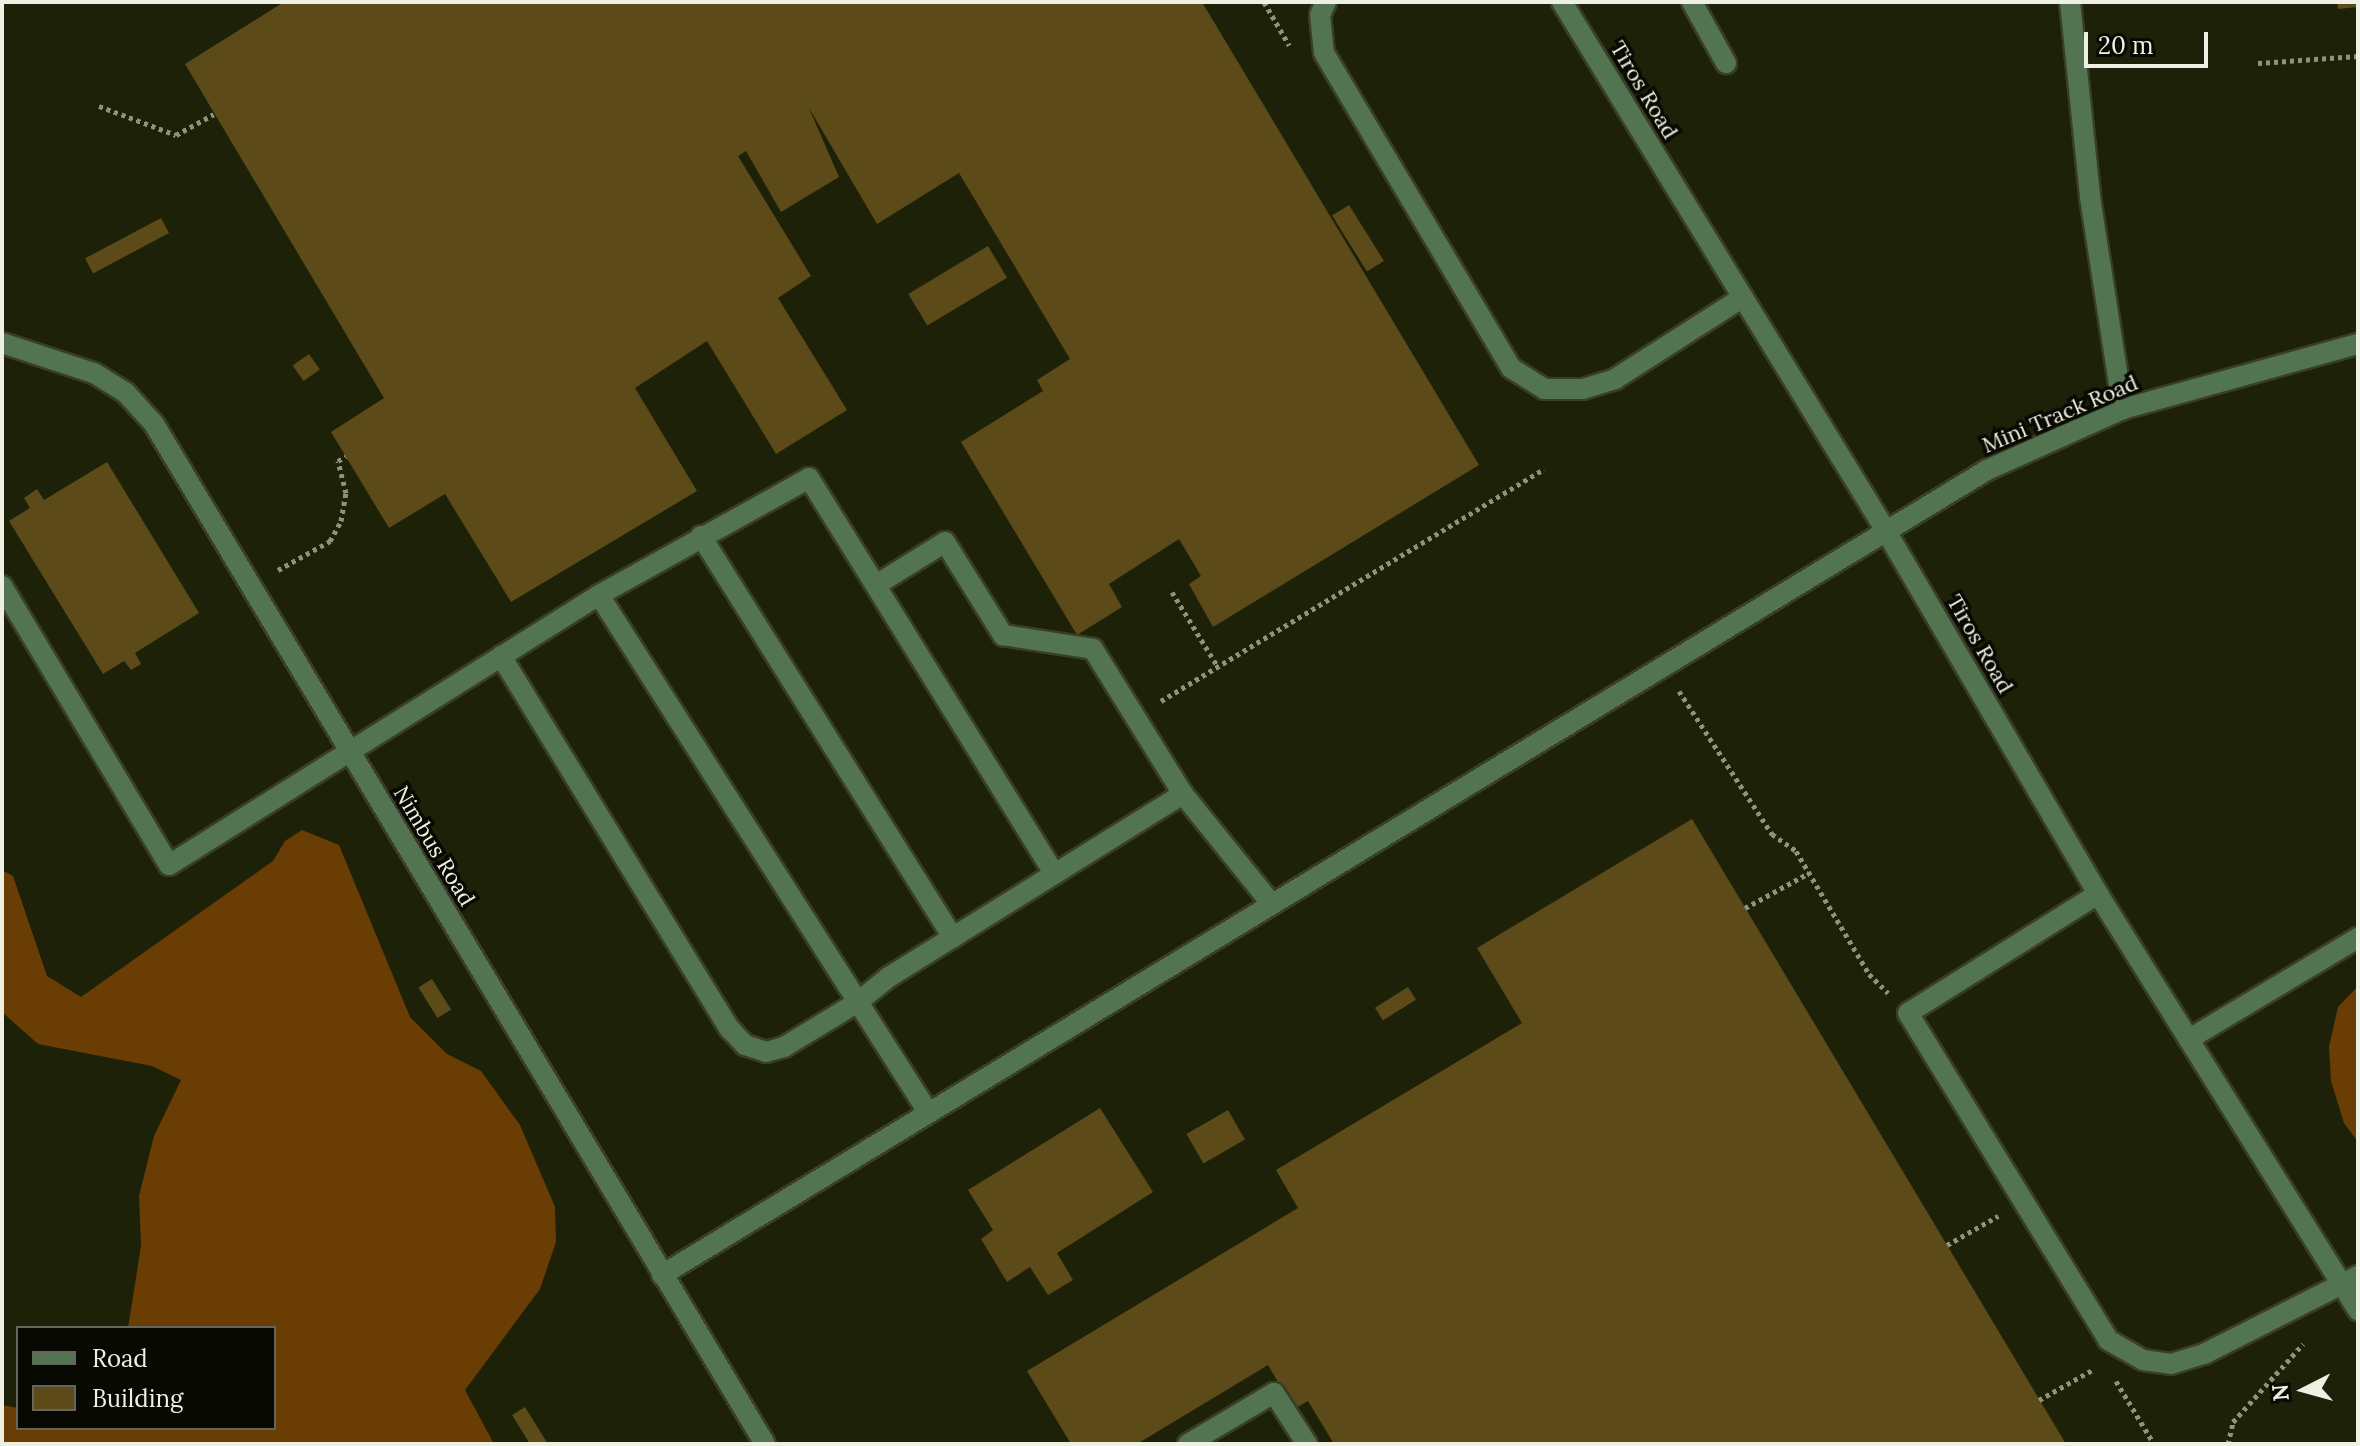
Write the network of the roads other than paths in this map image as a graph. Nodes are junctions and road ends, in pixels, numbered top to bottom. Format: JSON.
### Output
{"nodes":[{"id":1,"x":1326,"y":2,"type":"edge"},
{"id":2,"x":1562,"y":2,"type":"edge"},
{"id":3,"x":1692,"y":2,"type":"edge"},
{"id":4,"x":2070,"y":2,"type":"edge"},
{"id":5,"x":1726,"y":63,"type":"dead end"},
{"id":6,"x":1743,"y":297,"type":"junction"},
{"id":7,"x":2,"y":343,"type":"edge"},
{"id":8,"x":2358,"y":344,"type":"edge"},
{"id":9,"x":2123,"y":409,"type":"junction"},
{"id":10,"x":1886,"y":531,"type":"junction"},
{"id":11,"x":701,"y":536,"type":"junction"},
{"id":12,"x":876,"y":585,"type":"junction"},
{"id":13,"x":2,"y":586,"type":"edge"},
{"id":14,"x":599,"y":595,"type":"junction"},
{"id":15,"x":501,"y":656,"type":"junction"},
{"id":16,"x":349,"y":751,"type":"junction"},
{"id":17,"x":1183,"y":794,"type":"junction"},
{"id":18,"x":1055,"y":874,"type":"junction"},
{"id":19,"x":2098,"y":894,"type":"junction"},
{"id":20,"x":1270,"y":902,"type":"junction"},
{"id":21,"x":953,"y":938,"type":"junction"},
{"id":22,"x":2358,"y":938,"type":"edge"},
{"id":23,"x":858,"y":1002,"type":"junction"},
{"id":24,"x":2189,"y":1039,"type":"junction"},
{"id":25,"x":928,"y":1112,"type":"junction"},
{"id":26,"x":662,"y":1275,"type":"junction"},
{"id":27,"x":2350,"y":1280,"type":"edge"},
{"id":28,"x":2358,"y":1310,"type":"edge"},
{"id":29,"x":765,"y":1444,"type":"edge"},
{"id":30,"x":1188,"y":1444,"type":"edge"},
{"id":31,"x":1307,"y":1444,"type":"edge"}],
"edges":[{"from":1,"to":6,"type":"street"},
{"from":2,"to":6,"type":"street","name":"Tiros Road"},
{"from":3,"to":5,"type":"street"},
{"from":4,"to":9,"type":"street"},
{"from":6,"to":10,"type":"street","name":"Tiros Road"},
{"from":7,"to":16,"type":"street","name":"Nimbus Road"},
{"from":8,"to":9,"type":"street","name":"Mini Track Road"},
{"from":9,"to":10,"type":"street","name":"Mini Track Road"},
{"from":10,"to":19,"type":"street","name":"Tiros Road"},
{"from":10,"to":20,"type":"street","name":"Mini Track Road"},
{"from":11,"to":12,"type":"street"},
{"from":11,"to":14,"type":"street"},
{"from":11,"to":21,"type":"street"},
{"from":12,"to":17,"type":"street"},
{"from":12,"to":18,"type":"street"},
{"from":13,"to":16,"type":"street"},
{"from":14,"to":15,"type":"street"},
{"from":14,"to":23,"type":"street"},
{"from":15,"to":16,"type":"street"},
{"from":15,"to":23,"type":"street"},
{"from":16,"to":26,"type":"street","name":"Nimbus Road"},
{"from":17,"to":18,"type":"street"},
{"from":17,"to":20,"type":"street"},
{"from":18,"to":21,"type":"street"},
{"from":19,"to":24,"type":"street","name":"Tiros Road"},
{"from":19,"to":27,"type":"street"},
{"from":20,"to":25,"type":"street","name":"Mini Track Road"},
{"from":21,"to":23,"type":"street"},
{"from":22,"to":24,"type":"street"},
{"from":23,"to":25,"type":"street"},
{"from":24,"to":27,"type":"street","name":"Tiros Road"},
{"from":25,"to":26,"type":"street","name":"Mini Track Road"},
{"from":26,"to":29,"type":"street","name":"Nimbus Road"},
{"from":27,"to":28,"type":"street","name":"Tiros Road"},
{"from":30,"to":31,"type":"street"}]}
